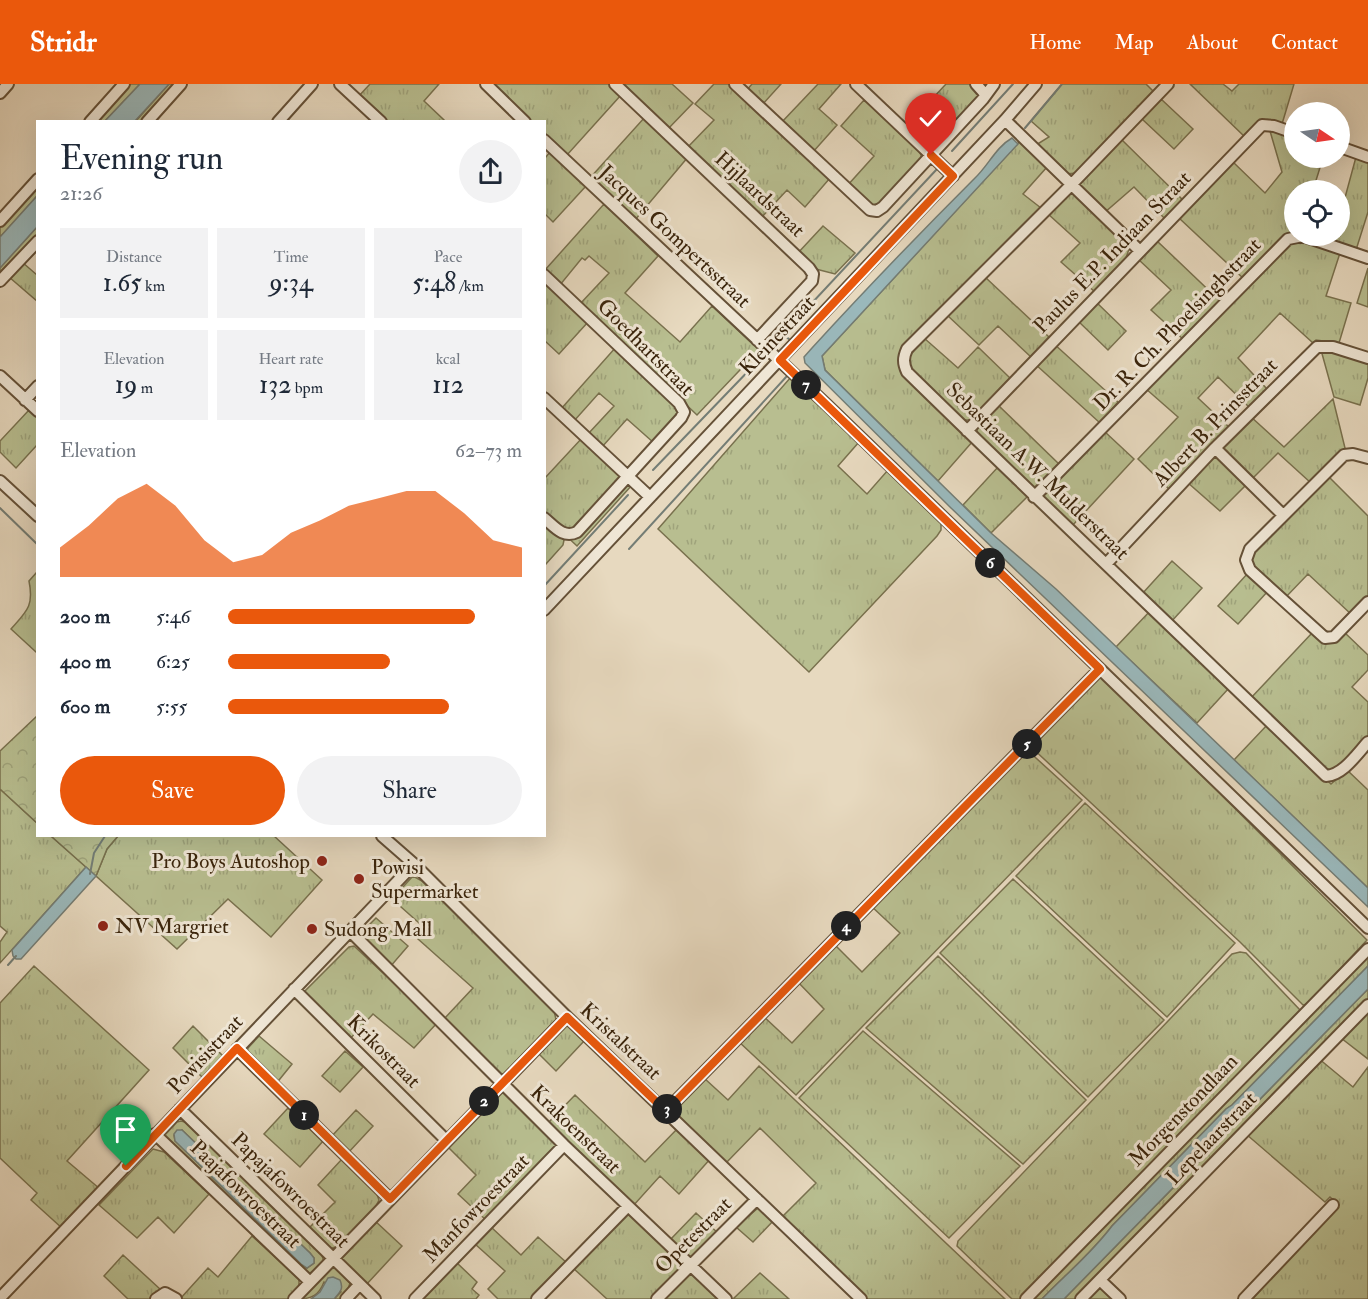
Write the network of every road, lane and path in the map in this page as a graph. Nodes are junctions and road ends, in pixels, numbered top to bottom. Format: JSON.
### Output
{"nodes":[{"id":1,"x":8,"y":84,"type":"edge"},
{"id":2,"x":124,"y":84,"type":"edge"},
{"id":3,"x":181,"y":84,"type":"edge"},
{"id":4,"x":312,"y":84,"type":"edge"},
{"id":5,"x":340,"y":84,"type":"edge"},
{"id":6,"x":486,"y":84,"type":"edge"},
{"id":7,"x":615,"y":84,"type":"edge"},
{"id":8,"x":735,"y":84,"type":"edge"},
{"id":9,"x":856,"y":84,"type":"edge"},
{"id":10,"x":976,"y":84,"type":"edge"},
{"id":11,"x":994,"y":84,"type":"edge"},
{"id":12,"x":1036,"y":84,"type":"edge"},
{"id":13,"x":1168,"y":84,"type":"edge"},
{"id":14,"x":0,"y":93,"type":"edge"},
{"id":15,"x":985,"y":94,"type":"junction"},
{"id":16,"x":92,"y":120,"type":"edge"},
{"id":17,"x":149,"y":120,"type":"edge"},
{"id":18,"x":280,"y":120,"type":"edge"},
{"id":19,"x":379,"y":120,"type":"edge"},
{"id":20,"x":523,"y":120,"type":"edge"},
{"id":21,"x":1005,"y":120,"type":"junction"},
{"id":22,"x":1284,"y":130,"type":"edge"},
{"id":23,"x":546,"y":142,"type":"edge"},
{"id":24,"x":1350,"y":151,"type":"edge"},
{"id":25,"x":931,"y":155,"type":"junction"},
{"id":26,"x":1368,"y":157,"type":"edge"},
{"id":27,"x":953,"y":176,"type":"junction"},
{"id":28,"x":36,"y":181,"type":"edge"},
{"id":29,"x":1071,"y":185,"type":"junction"},
{"id":30,"x":0,"y":221,"type":"edge"},
{"id":31,"x":36,"y":243,"type":"edge"},
{"id":32,"x":1140,"y":251,"type":"junction"},
{"id":33,"x":1368,"y":258,"type":"edge"},
{"id":34,"x":546,"y":277,"type":"edge"},
{"id":35,"x":0,"y":281,"type":"edge"},
{"id":36,"x":757,"y":340,"type":"junction"},
{"id":37,"x":1368,"y":358,"type":"edge"},
{"id":38,"x":780,"y":360,"type":"junction"},
{"id":39,"x":0,"y":376,"type":"edge"},
{"id":40,"x":36,"y":388,"type":"edge"},
{"id":41,"x":25,"y":400,"type":"junction"},
{"id":42,"x":546,"y":400,"type":"edge"},
{"id":43,"x":36,"y":409,"type":"edge"},
{"id":44,"x":967,"y":431,"type":"junction"},
{"id":45,"x":1215,"y":448,"type":"junction"},
{"id":46,"x":1368,"y":458,"type":"edge"},
{"id":47,"x":627,"y":476,"type":"junction"},
{"id":48,"x":0,"y":481,"type":"edge"},
{"id":49,"x":650,"y":497,"type":"junction"},
{"id":50,"x":1034,"y":497,"type":"junction"},
{"id":51,"x":36,"y":514,"type":"edge"},
{"id":52,"x":1283,"y":515,"type":"junction"},
{"id":53,"x":546,"y":520,"type":"edge"},
{"id":54,"x":1107,"y":563,"type":"junction"},
{"id":55,"x":1368,"y":602,"type":"edge"},
{"id":56,"x":546,"y":608,"type":"edge"},
{"id":57,"x":1100,"y":669,"type":"junction"},
{"id":58,"x":1368,"y":742,"type":"edge"},
{"id":59,"x":383,"y":837,"type":"edge"},
{"id":60,"x":414,"y":864,"type":"junction"},
{"id":61,"x":1368,"y":928,"type":"edge"},
{"id":62,"x":351,"y":932,"type":"junction"},
{"id":63,"x":1368,"y":949,"type":"edge"},
{"id":64,"x":294,"y":989,"type":"junction"},
{"id":65,"x":1368,"y":1005,"type":"edge"},
{"id":66,"x":567,"y":1017,"type":"junction"},
{"id":67,"x":237,"y":1048,"type":"junction"},
{"id":68,"x":501,"y":1083,"type":"junction"},
{"id":69,"x":180,"y":1109,"type":"junction"},
{"id":70,"x":666,"y":1111,"type":"junction"},
{"id":71,"x":155,"y":1134,"type":"junction"},
{"id":72,"x":447,"y":1141,"type":"junction"},
{"id":73,"x":564,"y":1145,"type":"junction"},
{"id":74,"x":390,"y":1199,"type":"junction"},
{"id":75,"x":757,"y":1199,"type":"junction"},
{"id":76,"x":1333,"y":1205,"type":"dead end"},
{"id":77,"x":628,"y":1206,"type":"junction"},
{"id":78,"x":332,"y":1258,"type":"junction"},
{"id":79,"x":690,"y":1264,"type":"junction"},
{"id":80,"x":1100,"y":1280,"type":"junction"},
{"id":81,"x":310,"y":1282,"type":"junction"},
{"id":82,"x":359,"y":1285,"type":"junction"},
{"id":83,"x":0,"y":1298,"type":"edge"},
{"id":84,"x":156,"y":1299,"type":"edge"},
{"id":85,"x":176,"y":1299,"type":"edge"},
{"id":86,"x":294,"y":1299,"type":"edge"},
{"id":87,"x":346,"y":1299,"type":"edge"},
{"id":88,"x":375,"y":1299,"type":"edge"},
{"id":89,"x":415,"y":1299,"type":"edge"},
{"id":90,"x":537,"y":1299,"type":"edge"},
{"id":91,"x":657,"y":1299,"type":"edge"},
{"id":92,"x":726,"y":1299,"type":"edge"},
{"id":93,"x":861,"y":1299,"type":"edge"},
{"id":94,"x":1026,"y":1299,"type":"edge"},
{"id":95,"x":1081,"y":1299,"type":"edge"},
{"id":96,"x":1120,"y":1299,"type":"edge"},
{"id":97,"x":1244,"y":1299,"type":"edge"}],
"edges":[{"from":1,"to":14,"type":"street"},
{"from":2,"to":16,"type":"street"},
{"from":3,"to":17,"type":"street"},
{"from":4,"to":18,"type":"street"},
{"from":5,"to":19,"type":"street"},
{"from":6,"to":20,"type":"street"},
{"from":7,"to":36,"type":"street","name":"Hijlaardstraat"},
{"from":8,"to":25,"type":"street"},
{"from":9,"to":25,"type":"street"},
{"from":10,"to":15,"type":"street"},
{"from":11,"to":15,"type":"street"},
{"from":12,"to":21,"type":"street","name":"Kleinestraat"},
{"from":13,"to":29,"type":"street"},
{"from":15,"to":25,"type":"street"},
{"from":21,"to":27,"type":"street","name":"Kleinestraat"},
{"from":21,"to":29,"type":"street"},
{"from":22,"to":32,"type":"street","name":"Paulus E.P. Indiaan Straat"},
{"from":23,"to":36,"type":"street","name":"Jacques Gompertsstraat"},
{"from":24,"to":26,"type":"street"},
{"from":25,"to":27,"type":"street"},
{"from":27,"to":38,"type":"street","name":"Kleinestraat"},
{"from":28,"to":30,"type":"street"},
{"from":29,"to":32,"type":"street"},
{"from":29,"to":44,"type":"street","name":"Sebastiaan A.W. Mulderstraat"},
{"from":31,"to":35,"type":"street"},
{"from":32,"to":44,"type":"street","name":"Paulus E.P. Indiaan Straat"},
{"from":33,"to":50,"type":"street","name":"Dr. R. Ch. Phoelsinghstraat"},
{"from":34,"to":47,"type":"street","name":"Goedhartstraat"},
{"from":36,"to":38,"type":"street","name":"Jacques Gompertsstraat"},
{"from":37,"to":45,"type":"street","name":"Albert B. Prinsstraat"},
{"from":38,"to":49,"type":"street","name":"Kleinestraat"},
{"from":38,"to":57,"type":"street","name":"Jacques Gompertsstraat"},
{"from":39,"to":41,"type":"street"},
{"from":40,"to":41,"type":"street"},
{"from":41,"to":43,"type":"street"},
{"from":42,"to":47,"type":"street"},
{"from":44,"to":50,"type":"street","name":"Sebastiaan A.W. Mulderstraat"},
{"from":45,"to":52,"type":"street"},
{"from":45,"to":54,"type":"street","name":"Albert B. Prinsstraat"},
{"from":46,"to":52,"type":"street"},
{"from":47,"to":49,"type":"street"},
{"from":47,"to":53,"type":"street"},
{"from":48,"to":51,"type":"street"},
{"from":49,"to":56,"type":"street","name":"Kleinestraat"},
{"from":50,"to":54,"type":"street","name":"Sebastiaan A.W. Mulderstraat"},
{"from":52,"to":55,"type":"street"},
{"from":54,"to":58,"type":"street","name":"Sebastiaan A.W. Mulderstraat"},
{"from":57,"to":61,"type":"street","name":"Jacques Gompertsstraat"},
{"from":57,"to":70,"type":"street"},
{"from":59,"to":60,"type":"street","name":"Kristalstraat"},
{"from":60,"to":62,"type":"street","name":"Powisistraat"},
{"from":60,"to":66,"type":"street","name":"Kristalstraat"},
{"from":62,"to":64,"type":"street","name":"Powisistraat"},
{"from":62,"to":68,"type":"street","name":"Krakoenstraat"},
{"from":63,"to":94,"type":"street","name":"Morgenstondlaan"},
{"from":64,"to":67,"type":"street","name":"Powisistraat"},
{"from":64,"to":72,"type":"street","name":"Krikostraat"},
{"from":65,"to":80,"type":"street","name":"Lepelaarstraat"},
{"from":66,"to":68,"type":"street"},
{"from":66,"to":70,"type":"street","name":"Kristalstraat"},
{"from":67,"to":69,"type":"street","name":"Powisistraat"},
{"from":67,"to":74,"type":"street"},
{"from":68,"to":72,"type":"street"},
{"from":68,"to":73,"type":"street","name":"Krakoenstraat"},
{"from":69,"to":71,"type":"street","name":"Powisistraat"},
{"from":69,"to":78,"type":"street","name":"Papajafowroestraat"},
{"from":70,"to":75,"type":"street","name":"Kristalstraat"},
{"from":71,"to":81,"type":"street","name":"Paajafowroestraat"},
{"from":71,"to":83,"type":"street","name":"Powisistraat"},
{"from":72,"to":74,"type":"street"},
{"from":73,"to":77,"type":"street","name":"Krakoenstraat"},
{"from":73,"to":89,"type":"street","name":"Manfowroestraat"},
{"from":74,"to":78,"type":"street"},
{"from":75,"to":79,"type":"street","name":"Opetestraat"},
{"from":75,"to":93,"type":"street","name":"Kristalstraat"},
{"from":76,"to":97,"type":"street"},
{"from":77,"to":79,"type":"street","name":"Krakoenstraat"},
{"from":77,"to":90,"type":"street"},
{"from":78,"to":81,"type":"street"},
{"from":78,"to":82,"type":"street","name":"Papajafowroestraat"},
{"from":79,"to":91,"type":"street","name":"Opetestraat"},
{"from":79,"to":92,"type":"street","name":"Krakoenstraat"},
{"from":80,"to":95,"type":"street","name":"Lepelaarstraat"},
{"from":80,"to":96,"type":"street"},
{"from":81,"to":86,"type":"street"},
{"from":82,"to":87,"type":"street"},
{"from":82,"to":88,"type":"street","name":"Papajafowroestraat"},
{"from":84,"to":85,"type":"street"}]}
